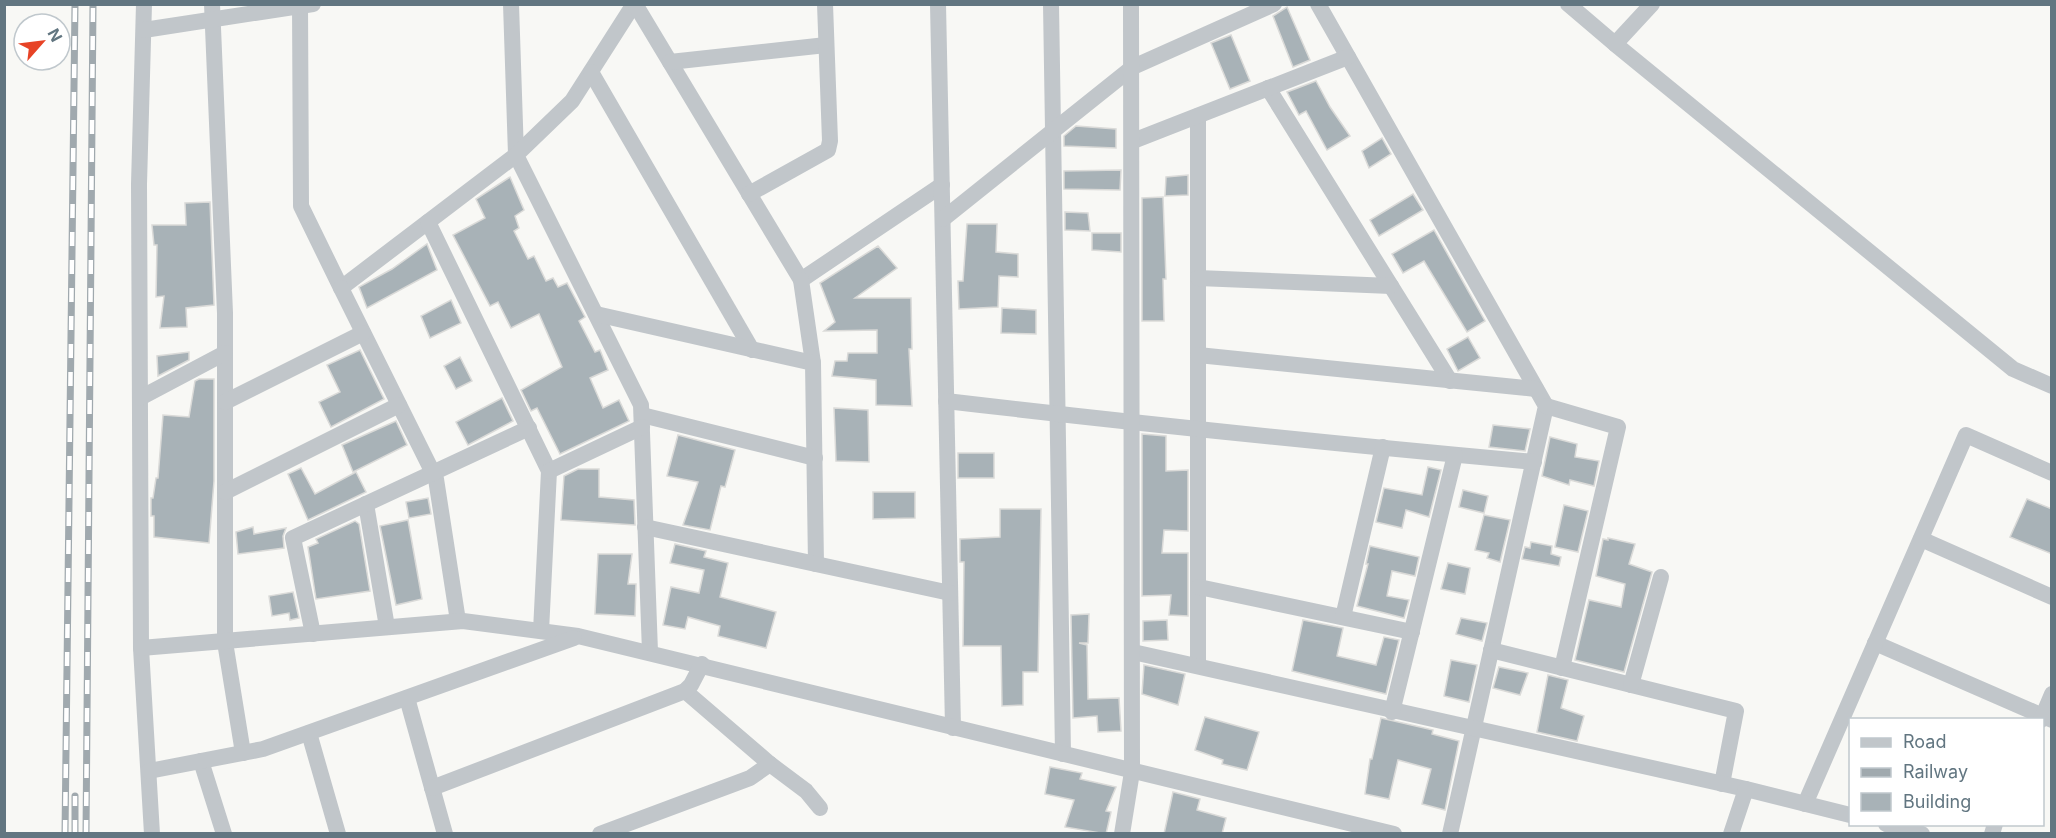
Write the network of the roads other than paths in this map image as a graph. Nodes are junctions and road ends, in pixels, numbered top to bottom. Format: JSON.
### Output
{"nodes":[{"id":1,"x":144,"y":4,"type":"edge"},
{"id":2,"x":511,"y":4,"type":"edge"},
{"id":3,"x":634,"y":4,"type":"edge"},
{"id":4,"x":825,"y":4,"type":"edge"},
{"id":5,"x":938,"y":4,"type":"edge"},
{"id":6,"x":1051,"y":4,"type":"edge"},
{"id":7,"x":1131,"y":4,"type":"edge"},
{"id":8,"x":1274,"y":4,"type":"edge"},
{"id":9,"x":1318,"y":4,"type":"edge"},
{"id":10,"x":1568,"y":4,"type":"edge"},
{"id":11,"x":1652,"y":4,"type":"edge"},
{"id":12,"x":304,"y":5,"type":"edge"},
{"id":13,"x":212,"y":12,"type":"edge"},
{"id":14,"x":144,"y":30,"type":"junction"},
{"id":15,"x":1615,"y":44,"type":"junction"},
{"id":16,"x":826,"y":45,"type":"junction"},
{"id":17,"x":1348,"y":57,"type":"junction"},
{"id":18,"x":670,"y":62,"type":"junction"},
{"id":19,"x":1133,"y":68,"type":"junction"},
{"id":20,"x":591,"y":72,"type":"junction"},
{"id":21,"x":1268,"y":88,"type":"junction"},
{"id":22,"x":1198,"y":116,"type":"junction"},
{"id":23,"x":1053,"y":129,"type":"junction"},
{"id":24,"x":1133,"y":141,"type":"junction"},
{"id":25,"x":516,"y":155,"type":"junction"},
{"id":26,"x":942,"y":185,"type":"junction"},
{"id":27,"x":749,"y":194,"type":"junction"},
{"id":28,"x":943,"y":219,"type":"junction"},
{"id":29,"x":428,"y":222,"type":"junction"},
{"id":30,"x":1198,"y":278,"type":"junction"},
{"id":31,"x":801,"y":280,"type":"junction"},
{"id":32,"x":1391,"y":285,"type":"junction"},
{"id":33,"x":341,"y":288,"type":"junction"},
{"id":34,"x":596,"y":315,"type":"junction"},
{"id":35,"x":363,"y":333,"type":"junction"},
{"id":36,"x":752,"y":350,"type":"junction"},
{"id":37,"x":225,"y":353,"type":"junction"},
{"id":38,"x":1198,"y":355,"type":"junction"},
{"id":39,"x":813,"y":363,"type":"junction"},
{"id":40,"x":1450,"y":381,"type":"junction"},
{"id":41,"x":2052,"y":386,"type":"edge"},
{"id":42,"x":1536,"y":389,"type":"junction"},
{"id":43,"x":140,"y":398,"type":"junction"},
{"id":44,"x":946,"y":401,"type":"junction"},
{"id":45,"x":225,"y":402,"type":"junction"},
{"id":46,"x":399,"y":405,"type":"junction"},
{"id":47,"x":1546,"y":406,"type":"junction"},
{"id":48,"x":1058,"y":414,"type":"junction"},
{"id":49,"x":642,"y":421,"type":"junction"},
{"id":50,"x":1133,"y":421,"type":"junction"},
{"id":51,"x":528,"y":428,"type":"junction"},
{"id":52,"x":1199,"y":431,"type":"junction"},
{"id":53,"x":1383,"y":447,"type":"junction"},
{"id":54,"x":1455,"y":455,"type":"junction"},
{"id":55,"x":814,"y":458,"type":"junction"},
{"id":56,"x":1534,"y":462,"type":"junction"},
{"id":57,"x":549,"y":471,"type":"junction"},
{"id":58,"x":433,"y":473,"type":"junction"},
{"id":59,"x":2052,"y":473,"type":"edge"},
{"id":60,"x":225,"y":492,"type":"junction"},
{"id":61,"x":366,"y":504,"type":"junction"},
{"id":62,"x":645,"y":527,"type":"junction"},
{"id":63,"x":1921,"y":539,"type":"junction"},
{"id":64,"x":816,"y":564,"type":"junction"},
{"id":65,"x":1661,"y":577,"type":"dead end"},
{"id":66,"x":1199,"y":586,"type":"junction"},
{"id":67,"x":950,"y":593,"type":"junction"},
{"id":68,"x":2052,"y":597,"type":"edge"},
{"id":69,"x":1342,"y":617,"type":"junction"},
{"id":70,"x":458,"y":621,"type":"junction"},
{"id":71,"x":387,"y":627,"type":"junction"},
{"id":72,"x":541,"y":631,"type":"junction"},
{"id":73,"x":1412,"y":633,"type":"junction"},
{"id":74,"x":313,"y":634,"type":"junction"},
{"id":75,"x":578,"y":636,"type":"junction"},
{"id":76,"x":225,"y":642,"type":"junction"},
{"id":77,"x":1875,"y":643,"type":"junction"},
{"id":78,"x":141,"y":648,"type":"junction"},
{"id":79,"x":1491,"y":650,"type":"junction"},
{"id":80,"x":650,"y":652,"type":"junction"},
{"id":81,"x":1132,"y":652,"type":"junction"},
{"id":82,"x":702,"y":664,"type":"junction"},
{"id":83,"x":1198,"y":664,"type":"junction"},
{"id":84,"x":1562,"y":668,"type":"junction"},
{"id":85,"x":1631,"y":685,"type":"junction"},
{"id":86,"x":685,"y":691,"type":"junction"},
{"id":87,"x":2052,"y":694,"type":"edge"},
{"id":88,"x":407,"y":698,"type":"junction"},
{"id":89,"x":1392,"y":712,"type":"junction"},
{"id":90,"x":2043,"y":718,"type":"edge"},
{"id":91,"x":2045,"y":719,"type":"edge"},
{"id":92,"x":953,"y":728,"type":"junction"},
{"id":93,"x":1473,"y":730,"type":"junction"},
{"id":94,"x":309,"y":733,"type":"junction"},
{"id":95,"x":243,"y":753,"type":"junction"},
{"id":96,"x":1064,"y":754,"type":"junction"},
{"id":97,"x":201,"y":761,"type":"junction"},
{"id":98,"x":770,"y":764,"type":"junction"},
{"id":99,"x":149,"y":771,"type":"junction"},
{"id":100,"x":1132,"y":771,"type":"junction"},
{"id":101,"x":1722,"y":784,"type":"junction"},
{"id":102,"x":432,"y":788,"type":"junction"},
{"id":103,"x":1746,"y":789,"type":"junction"},
{"id":104,"x":1805,"y":804,"type":"junction"},
{"id":105,"x":820,"y":808,"type":"dead end"},
{"id":106,"x":1849,"y":815,"type":"edge"},
{"id":107,"x":1891,"y":826,"type":"edge"},
{"id":108,"x":152,"y":834,"type":"edge"},
{"id":109,"x":224,"y":834,"type":"edge"},
{"id":110,"x":338,"y":834,"type":"edge"},
{"id":111,"x":446,"y":834,"type":"edge"},
{"id":112,"x":600,"y":834,"type":"edge"},
{"id":113,"x":1122,"y":834,"type":"edge"},
{"id":114,"x":1394,"y":834,"type":"edge"},
{"id":115,"x":1450,"y":834,"type":"edge"},
{"id":116,"x":1731,"y":834,"type":"edge"},
{"id":117,"x":1922,"y":834,"type":"edge"}],
"edges":[{"from":1,"to":14,"type":"street"},
{"from":2,"to":25,"type":"street"},
{"from":3,"to":18,"type":"street"},
{"from":3,"to":20,"type":"street"},
{"from":4,"to":16,"type":"street"},
{"from":5,"to":26,"type":"street"},
{"from":6,"to":23,"type":"street"},
{"from":7,"to":19,"type":"street"},
{"from":8,"to":19,"type":"street"},
{"from":9,"to":17,"type":"street"},
{"from":10,"to":15,"type":"street"},
{"from":11,"to":15,"type":"street"},
{"from":12,"to":13,"type":"street"},
{"from":12,"to":33,"type":"street"},
{"from":13,"to":14,"type":"street"},
{"from":13,"to":37,"type":"street"},
{"from":14,"to":43,"type":"street"},
{"from":15,"to":41,"type":"street"},
{"from":16,"to":18,"type":"street"},
{"from":16,"to":27,"type":"street"},
{"from":17,"to":21,"type":"street"},
{"from":17,"to":42,"type":"street"},
{"from":18,"to":27,"type":"street"},
{"from":19,"to":23,"type":"street"},
{"from":19,"to":24,"type":"street"},
{"from":20,"to":25,"type":"street"},
{"from":20,"to":36,"type":"street"},
{"from":21,"to":22,"type":"street"},
{"from":21,"to":32,"type":"street"},
{"from":22,"to":24,"type":"street"},
{"from":22,"to":30,"type":"street"},
{"from":23,"to":28,"type":"street"},
{"from":23,"to":48,"type":"street"},
{"from":24,"to":50,"type":"street"},
{"from":25,"to":29,"type":"street"},
{"from":25,"to":34,"type":"street"},
{"from":26,"to":28,"type":"street"},
{"from":26,"to":31,"type":"street"},
{"from":27,"to":31,"type":"street"},
{"from":28,"to":44,"type":"street"},
{"from":29,"to":33,"type":"street"},
{"from":29,"to":51,"type":"street"},
{"from":30,"to":32,"type":"street"},
{"from":30,"to":38,"type":"street"},
{"from":31,"to":39,"type":"street"},
{"from":32,"to":40,"type":"street"},
{"from":33,"to":35,"type":"street"},
{"from":34,"to":36,"type":"street"},
{"from":34,"to":49,"type":"street"},
{"from":35,"to":45,"type":"street"},
{"from":35,"to":46,"type":"street"},
{"from":36,"to":39,"type":"street"},
{"from":37,"to":43,"type":"street"},
{"from":37,"to":45,"type":"street"},
{"from":38,"to":40,"type":"street"},
{"from":38,"to":52,"type":"street"},
{"from":39,"to":55,"type":"street"},
{"from":40,"to":42,"type":"street"},
{"from":42,"to":47,"type":"street"},
{"from":43,"to":78,"type":"street"},
{"from":44,"to":48,"type":"street"},
{"from":44,"to":67,"type":"street"},
{"from":45,"to":60,"type":"street"},
{"from":46,"to":58,"type":"street"},
{"from":46,"to":60,"type":"street"},
{"from":47,"to":56,"type":"street"},
{"from":47,"to":84,"type":"street"},
{"from":48,"to":50,"type":"street"},
{"from":48,"to":96,"type":"street"},
{"from":49,"to":55,"type":"street"},
{"from":49,"to":57,"type":"street"},
{"from":49,"to":62,"type":"street"},
{"from":50,"to":52,"type":"street"},
{"from":50,"to":81,"type":"street"},
{"from":51,"to":57,"type":"street"},
{"from":51,"to":58,"type":"street"},
{"from":52,"to":53,"type":"street"},
{"from":52,"to":66,"type":"street"},
{"from":53,"to":54,"type":"street"},
{"from":53,"to":69,"type":"street"},
{"from":54,"to":56,"type":"street"},
{"from":54,"to":73,"type":"street"},
{"from":55,"to":64,"type":"street"},
{"from":56,"to":79,"type":"street"},
{"from":57,"to":72,"type":"street"},
{"from":58,"to":61,"type":"street"},
{"from":58,"to":70,"type":"street"},
{"from":59,"to":63,"type":"street"},
{"from":60,"to":76,"type":"street"},
{"from":61,"to":71,"type":"street"},
{"from":61,"to":74,"type":"street"},
{"from":62,"to":64,"type":"street"},
{"from":62,"to":80,"type":"street"},
{"from":63,"to":68,"type":"street"},
{"from":63,"to":77,"type":"street"},
{"from":64,"to":67,"type":"street"},
{"from":65,"to":85,"type":"street"},
{"from":66,"to":69,"type":"street"},
{"from":66,"to":83,"type":"street"},
{"from":67,"to":92,"type":"street"},
{"from":69,"to":73,"type":"street"},
{"from":70,"to":71,"type":"street"},
{"from":70,"to":72,"type":"street"},
{"from":71,"to":74,"type":"street"},
{"from":72,"to":75,"type":"street"},
{"from":73,"to":89,"type":"street"},
{"from":74,"to":76,"type":"street"},
{"from":75,"to":80,"type":"street"},
{"from":75,"to":88,"type":"street"},
{"from":76,"to":78,"type":"street"},
{"from":76,"to":95,"type":"street"},
{"from":77,"to":90,"type":"street"},
{"from":77,"to":104,"type":"street"},
{"from":78,"to":99,"type":"street"},
{"from":79,"to":84,"type":"street"},
{"from":79,"to":93,"type":"street"},
{"from":80,"to":82,"type":"street"},
{"from":81,"to":83,"type":"street"},
{"from":81,"to":100,"type":"street"},
{"from":82,"to":86,"type":"street"},
{"from":82,"to":92,"type":"street"},
{"from":83,"to":89,"type":"street"},
{"from":84,"to":85,"type":"street"},
{"from":85,"to":101,"type":"street"},
{"from":86,"to":98,"type":"street"},
{"from":86,"to":102,"type":"street"},
{"from":87,"to":91,"type":"street"},
{"from":88,"to":94,"type":"street"},
{"from":88,"to":102,"type":"street"},
{"from":89,"to":93,"type":"street"},
{"from":92,"to":96,"type":"street"},
{"from":93,"to":101,"type":"street"},
{"from":93,"to":115,"type":"street"},
{"from":94,"to":95,"type":"street"},
{"from":94,"to":110,"type":"street"},
{"from":95,"to":97,"type":"street"},
{"from":96,"to":100,"type":"street"},
{"from":97,"to":99,"type":"street"},
{"from":97,"to":109,"type":"street"},
{"from":98,"to":105,"type":"street"},
{"from":98,"to":112,"type":"street"},
{"from":99,"to":108,"type":"street"},
{"from":100,"to":113,"type":"street"},
{"from":100,"to":114,"type":"street"},
{"from":101,"to":103,"type":"street"},
{"from":102,"to":111,"type":"street"},
{"from":103,"to":104,"type":"street"},
{"from":103,"to":116,"type":"street"},
{"from":104,"to":106,"type":"street"},
{"from":107,"to":117,"type":"street"}]}
